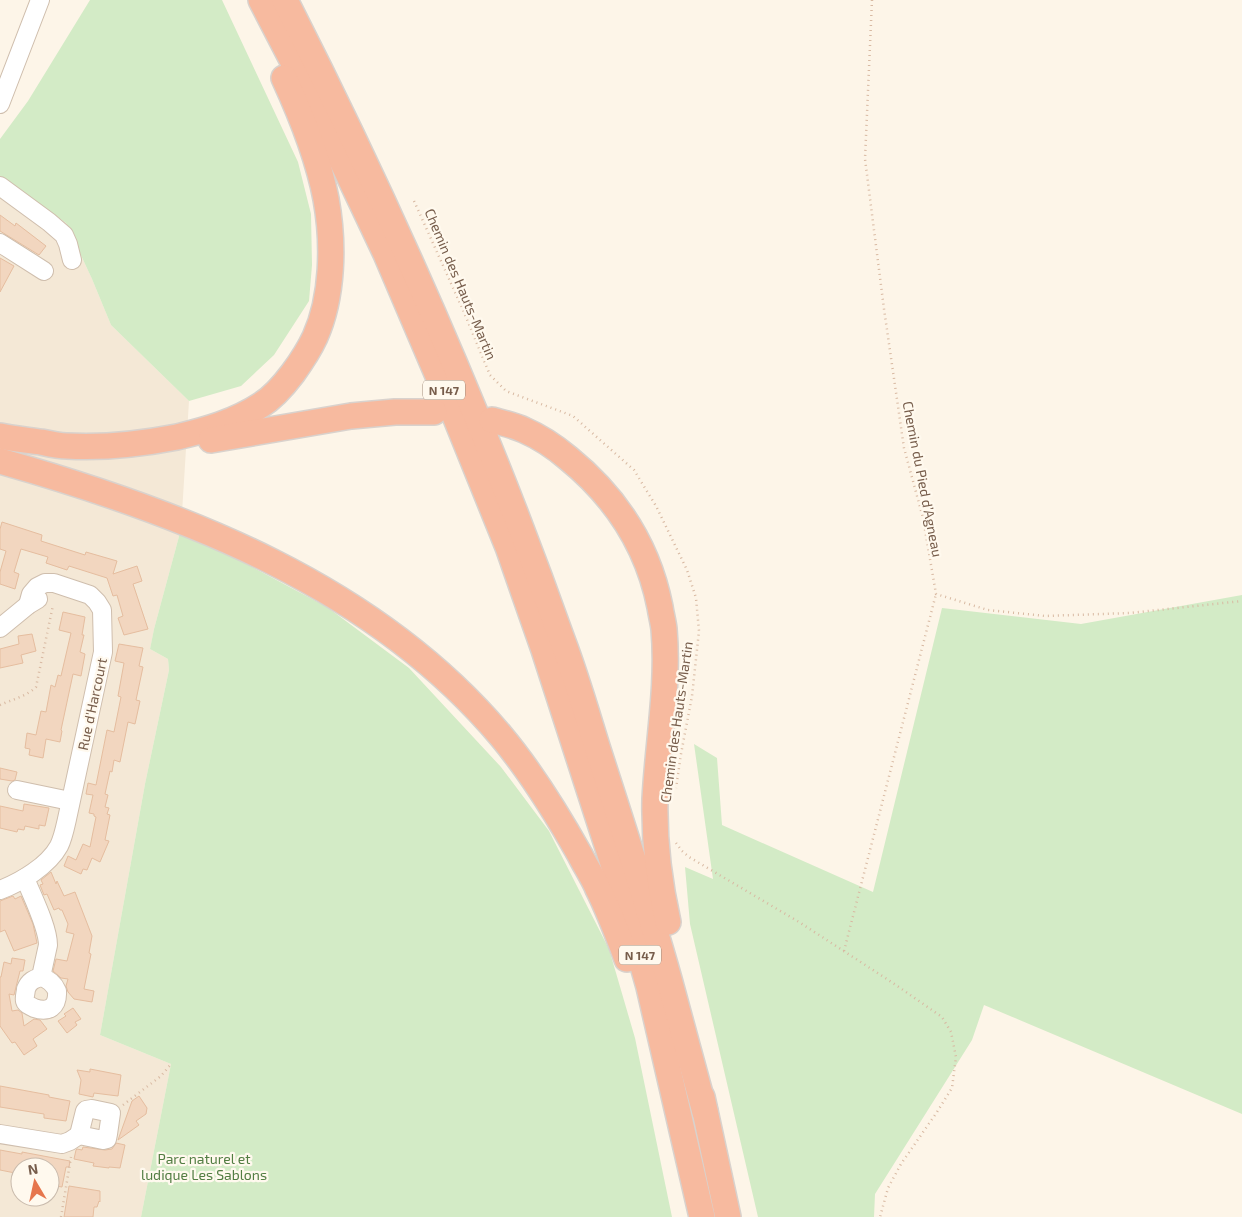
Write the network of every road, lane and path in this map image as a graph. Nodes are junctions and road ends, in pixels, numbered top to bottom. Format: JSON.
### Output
{"nodes":[{"id":1,"x":40,"y":0,"type":"edge"},
{"id":2,"x":250,"y":0,"type":"edge"},
{"id":3,"x":261,"y":0,"type":"edge"},
{"id":4,"x":284,"y":0,"type":"edge"},
{"id":5,"x":872,"y":0,"type":"edge"},
{"id":6,"x":0,"y":104,"type":"edge"},
{"id":7,"x":0,"y":186,"type":"edge"},
{"id":8,"x":414,"y":200,"type":"dead end"},
{"id":9,"x":0,"y":243,"type":"edge"},
{"id":10,"x":72,"y":260,"type":"dead end"},
{"id":11,"x":44,"y":271,"type":"dead end"},
{"id":12,"x":434,"y":412,"type":"dead end"},
{"id":13,"x":492,"y":420,"type":"dead end"},
{"id":14,"x":0,"y":436,"type":"edge"},
{"id":15,"x":0,"y":444,"type":"edge"},
{"id":16,"x":0,"y":461,"type":"edge"},
{"id":17,"x":56,"y":594,"type":"junction"},
{"id":18,"x":936,"y":594,"type":"junction"},
{"id":19,"x":1242,"y":601,"type":"edge"},
{"id":20,"x":28,"y":605,"type":"junction"},
{"id":21,"x":100,"y":607,"type":"junction"},
{"id":22,"x":0,"y":628,"type":"edge"},
{"id":23,"x":0,"y":705,"type":"edge"},
{"id":24,"x":676,"y":788,"type":"dead end"},
{"id":25,"x":17,"y":790,"type":"dead end"},
{"id":26,"x":70,"y":801,"type":"junction"},
{"id":27,"x":675,"y":839,"type":"dead end"},
{"id":28,"x":25,"y":878,"type":"junction"},
{"id":29,"x":0,"y":890,"type":"edge"},
{"id":30,"x":844,"y":950,"type":"junction"},
{"id":31,"x":41,"y":977,"type":"dead end"},
{"id":32,"x":171,"y":1064,"type":"dead end"},
{"id":33,"x":704,"y":1112,"type":"junction"},
{"id":34,"x":111,"y":1113,"type":"junction"},
{"id":35,"x":680,"y":1119,"type":"junction"},
{"id":36,"x":0,"y":1134,"type":"edge"},
{"id":37,"x":75,"y":1138,"type":"junction"},
{"id":38,"x":61,"y":1217,"type":"edge"},
{"id":39,"x":702,"y":1217,"type":"edge"},
{"id":40,"x":728,"y":1217,"type":"edge"},
{"id":41,"x":880,"y":1217,"type":"edge"}],
"edges":[{"from":1,"to":6,"type":"street"},
{"from":2,"to":14,"type":"highway"},
{"from":3,"to":35,"type":"highway","number":"N 147"},
{"from":4,"to":33,"type":"highway","number":"N 147"},
{"from":5,"to":18,"type":"path","name":"Chemin du Pied d’Agneau"},
{"from":7,"to":10,"type":"street"},
{"from":8,"to":24,"type":"path","name":"Chemin des Hauts-Martin"},
{"from":9,"to":11,"type":"street"},
{"from":12,"to":15,"type":"highway"},
{"from":13,"to":33,"type":"highway"},
{"from":16,"to":35,"type":"highway"},
{"from":17,"to":20,"type":"street"},
{"from":17,"to":21,"type":"street"},
{"from":17,"to":23,"type":"path"},
{"from":18,"to":19,"type":"path"},
{"from":18,"to":30,"type":"path"},
{"from":20,"to":21,"type":"street"},
{"from":20,"to":22,"type":"street"},
{"from":21,"to":26,"type":"street","name":"Rue d'Harcourt"},
{"from":25,"to":26,"type":"street"},
{"from":26,"to":28,"type":"street","name":"Rue d'Harcourt"},
{"from":27,"to":30,"type":"path"},
{"from":28,"to":29,"type":"street","name":"Rue d'Harcourt"},
{"from":28,"to":31,"type":"street"},
{"from":30,"to":41,"type":"path"},
{"from":32,"to":34,"type":"path"},
{"from":33,"to":40,"type":"highway","number":"N 147"},
{"from":34,"to":37,"type":"street"},
{"from":34,"to":37,"type":"street"},
{"from":35,"to":39,"type":"highway","number":"N 147"},
{"from":36,"to":37,"type":"street"},
{"from":37,"to":38,"type":"path"}]}
